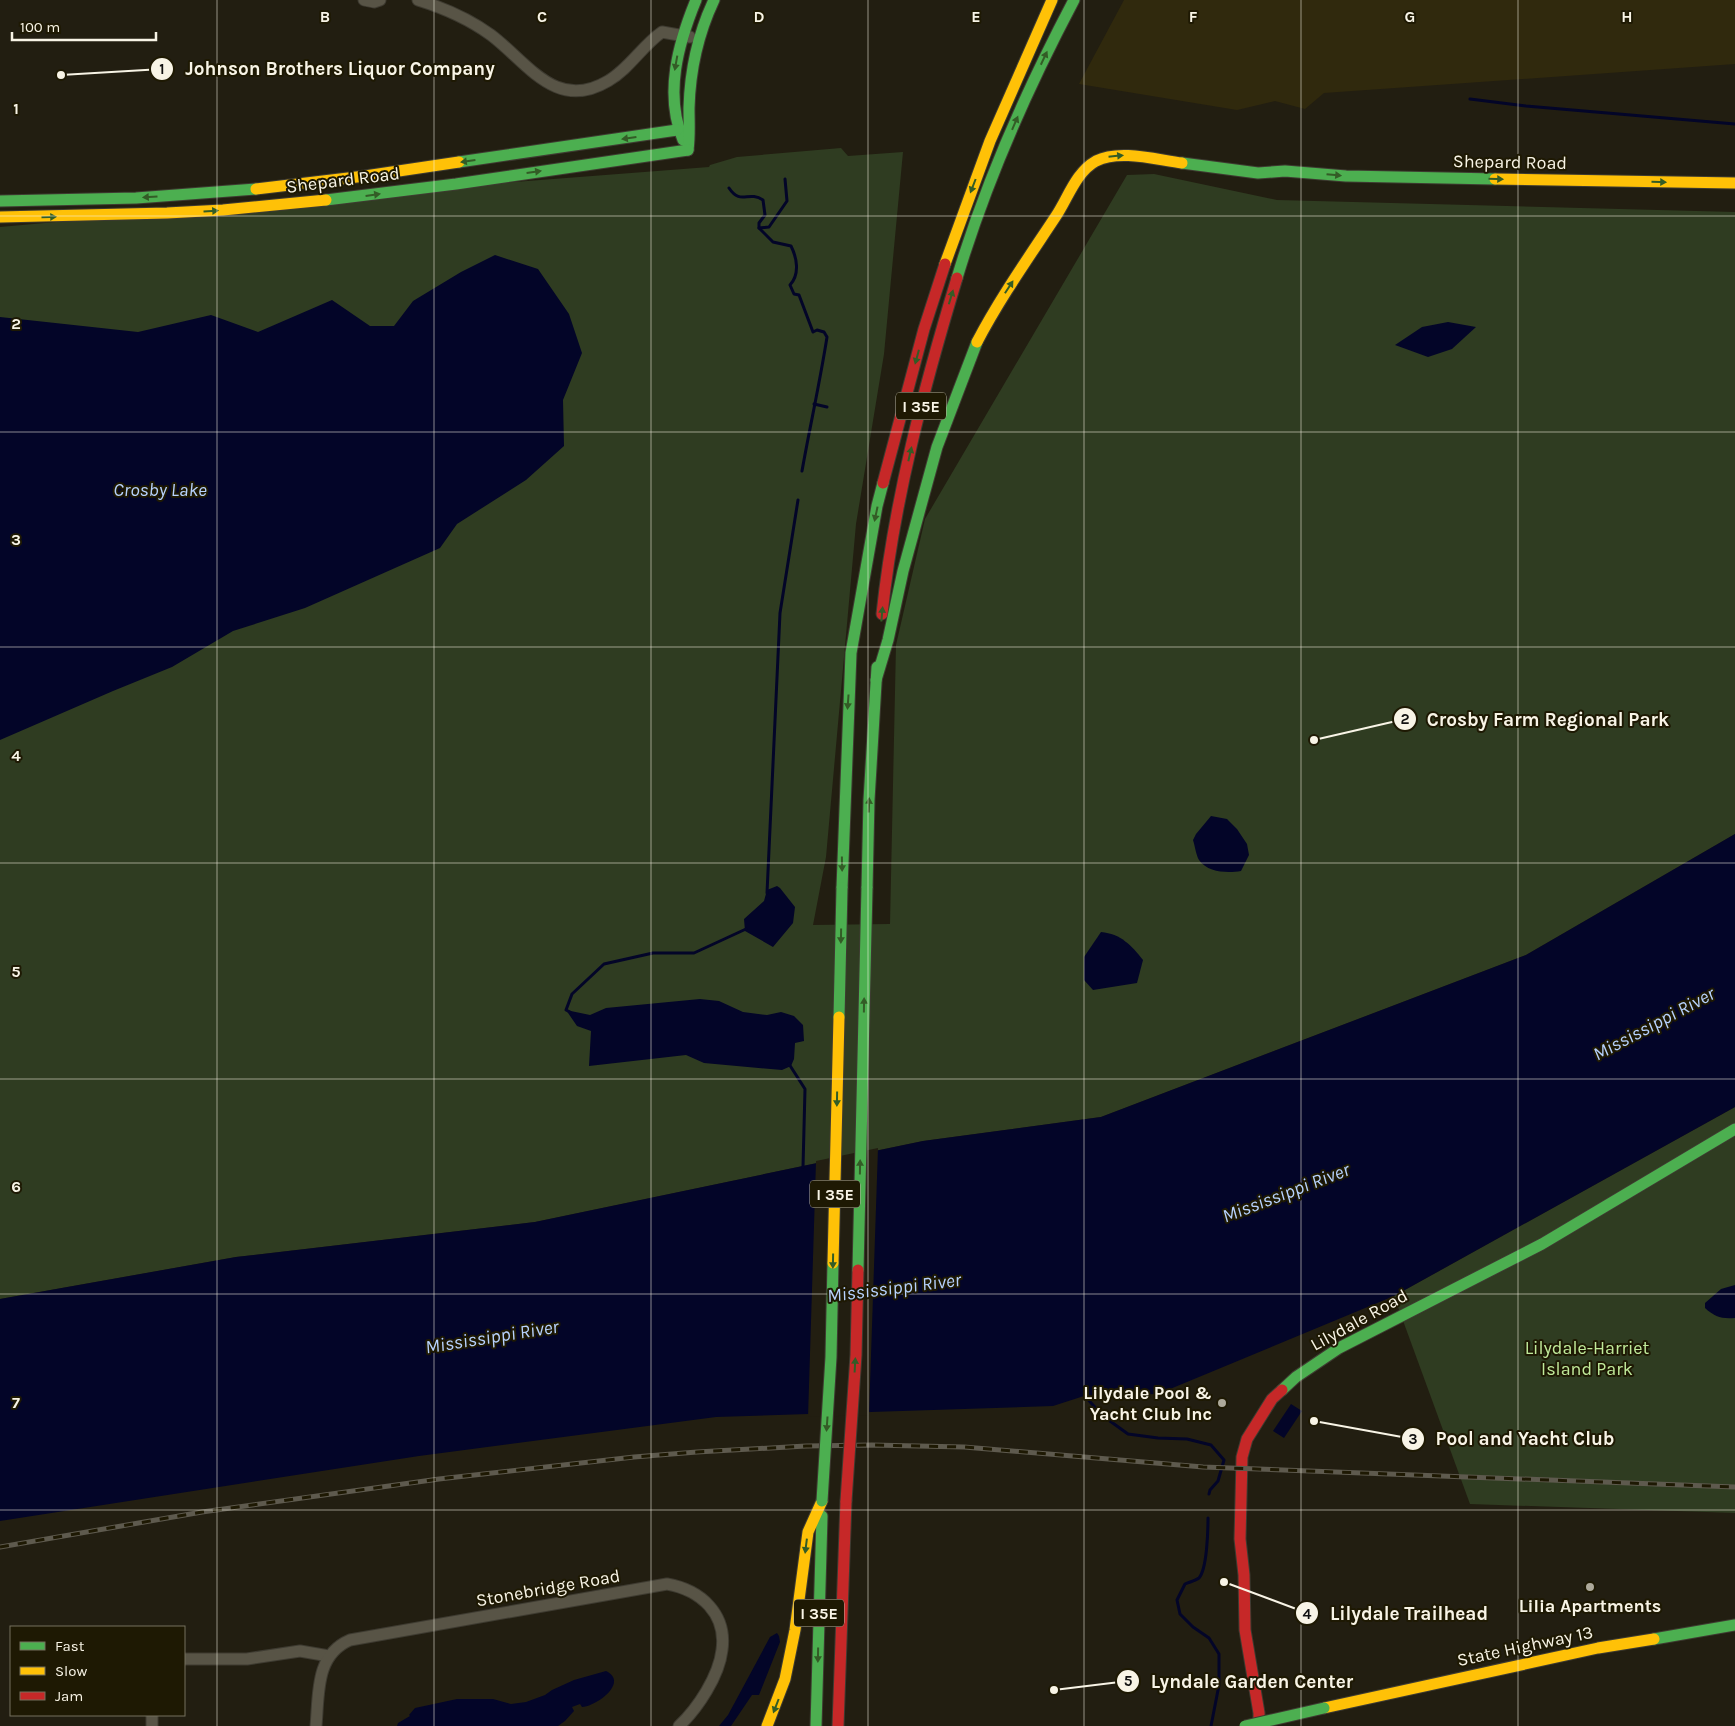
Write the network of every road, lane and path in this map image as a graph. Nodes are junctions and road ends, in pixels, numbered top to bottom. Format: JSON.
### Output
{"nodes":[{"id":1,"x":364,"y":0,"type":"edge"},
{"id":2,"x":380,"y":0,"type":"edge"},
{"id":3,"x":418,"y":0,"type":"edge"},
{"id":4,"x":696,"y":0,"type":"edge"},
{"id":5,"x":714,"y":0,"type":"edge"},
{"id":6,"x":1052,"y":0,"type":"edge"},
{"id":7,"x":1074,"y":0,"type":"edge"},
{"id":8,"x":682,"y":35,"type":"junction"},
{"id":9,"x":698,"y":38,"type":"junction"},
{"id":10,"x":677,"y":130,"type":"junction"},
{"id":11,"x":688,"y":150,"type":"junction"},
{"id":12,"x":1735,"y":183,"type":"edge"},
{"id":13,"x":0,"y":201,"type":"edge"},
{"id":14,"x":0,"y":217,"type":"edge"},
{"id":15,"x":876,"y":680,"type":"junction"},
{"id":16,"x":1735,"y":1129,"type":"edge"},
{"id":17,"x":822,"y":1501,"type":"junction"},
{"id":18,"x":846,"y":1519,"type":"junction"},
{"id":19,"x":1735,"y":1625,"type":"edge"},
{"id":20,"x":329,"y":1656,"type":"junction"},
{"id":21,"x":185,"y":1659,"type":"edge"},
{"id":22,"x":852,"y":1667,"type":"dead end"},
{"id":23,"x":316,"y":1726,"type":"edge"},
{"id":24,"x":679,"y":1726,"type":"edge"},
{"id":25,"x":767,"y":1726,"type":"edge"},
{"id":26,"x":816,"y":1726,"type":"edge"},
{"id":27,"x":838,"y":1726,"type":"edge"},
{"id":28,"x":1245,"y":1726,"type":"edge"},
{"id":29,"x":1259,"y":1726,"type":"edge"}],
"edges":[{"from":1,"to":2,"type":"street"},
{"from":3,"to":8,"type":"street"},
{"from":4,"to":8,"type":"main road"},
{"from":5,"to":9,"type":"main road"},
{"from":6,"to":17,"type":"main road","number":"I 35E","one_way":true,"bridge":true},
{"from":15,"to":7,"type":"main road","number":"I 35E","one_way":true},
{"from":8,"to":9,"type":"street"},
{"from":8,"to":10,"type":"main road","one_way":true},
{"from":9,"to":11,"type":"main road"},
{"from":10,"to":11,"type":"main road"},
{"from":10,"to":13,"type":"main road","name":"Shepard Road","one_way":true},
{"from":14,"to":11,"type":"main road","name":"Shepard Road","one_way":true},
{"from":15,"to":12,"type":"main road","name":"Shepard Road","one_way":true},
{"from":18,"to":15,"type":"main road","number":"I 35E","one_way":true,"bridge":true},
{"from":16,"to":29,"type":"main road","name":"Lilydale Road"},
{"from":17,"to":25,"type":"main road","one_way":true},
{"from":17,"to":26,"type":"main road","number":"I 35E","one_way":true},
{"from":18,"to":22,"type":"main road"},
{"from":18,"to":27,"type":"main road","number":"I 35E"},
{"from":19,"to":28,"type":"main road","name":"State Highway 13","bridge":true},
{"from":20,"to":21,"type":"street"},
{"from":20,"to":23,"type":"street"},
{"from":20,"to":24,"type":"street","name":"Stonebridge Road"}]}
